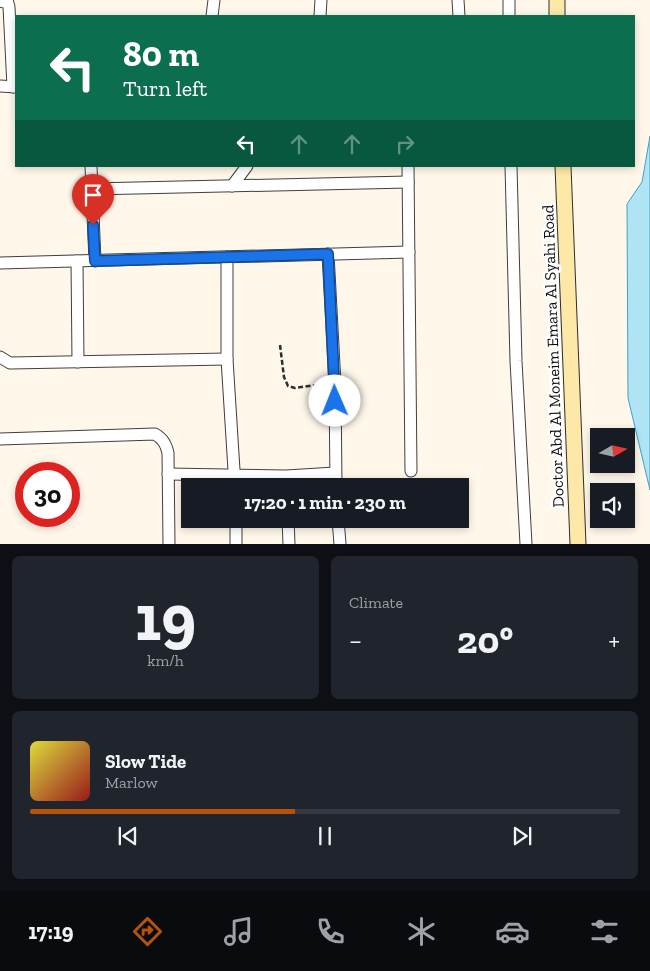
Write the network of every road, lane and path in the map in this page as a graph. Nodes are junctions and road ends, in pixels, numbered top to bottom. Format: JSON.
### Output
{"nodes":[{"id":1,"x":214,"y":0,"type":"edge"},
{"id":2,"x":321,"y":0,"type":"edge"},
{"id":3,"x":458,"y":0,"type":"edge"},
{"id":4,"x":509,"y":0,"type":"edge"},
{"id":5,"x":557,"y":0,"type":"edge"},
{"id":6,"x":0,"y":1,"type":"edge"},
{"id":7,"x":212,"y":15,"type":"edge"},
{"id":8,"x":320,"y":15,"type":"edge"},
{"id":9,"x":459,"y":15,"type":"edge"},
{"id":10,"x":509,"y":15,"type":"edge"},
{"id":11,"x":557,"y":15,"type":"edge"},
{"id":12,"x":0,"y":86,"type":"edge"},
{"id":13,"x":15,"y":87,"type":"edge"},
{"id":14,"x":91,"y":167,"type":"edge"},
{"id":15,"x":246,"y":167,"type":"edge"},
{"id":16,"x":408,"y":167,"type":"edge"},
{"id":17,"x":511,"y":167,"type":"edge"},
{"id":18,"x":563,"y":167,"type":"edge"},
{"id":19,"x":408,"y":182,"type":"junction"},
{"id":20,"x":232,"y":186,"type":"junction"},
{"id":21,"x":92,"y":189,"type":"junction"},
{"id":22,"x":409,"y":252,"type":"junction"},
{"id":23,"x":328,"y":254,"type":"junction"},
{"id":24,"x":227,"y":257,"type":"junction"},
{"id":25,"x":77,"y":261,"type":"junction"},
{"id":26,"x":95,"y":261,"type":"junction"},
{"id":27,"x":0,"y":263,"type":"edge"},
{"id":28,"x":280,"y":345,"type":"dead end"},
{"id":29,"x":0,"y":357,"type":"edge"},
{"id":30,"x":227,"y":359,"type":"junction"},
{"id":31,"x":78,"y":362,"type":"junction"},
{"id":32,"x":335,"y":383,"type":"junction"},
{"id":33,"x":0,"y":439,"type":"edge"},
{"id":34,"x":411,"y":471,"type":"dead end"},
{"id":35,"x":335,"y":473,"type":"junction"},
{"id":36,"x":168,"y":474,"type":"junction"},
{"id":37,"x":213,"y":478,"type":"edge"},
{"id":38,"x":235,"y":478,"type":"edge"},
{"id":39,"x":305,"y":478,"type":"edge"},
{"id":40,"x":335,"y":478,"type":"edge"},
{"id":41,"x":236,"y":528,"type":"edge"},
{"id":42,"x":288,"y":528,"type":"edge"},
{"id":43,"x":339,"y":528,"type":"edge"},
{"id":44,"x":169,"y":544,"type":"edge"},
{"id":45,"x":236,"y":544,"type":"edge"},
{"id":46,"x":289,"y":544,"type":"edge"},
{"id":47,"x":340,"y":544,"type":"edge"},
{"id":48,"x":526,"y":544,"type":"edge"},
{"id":49,"x":578,"y":544,"type":"edge"}],
"edges":[{"from":1,"to":7,"type":"street"},
{"from":2,"to":8,"type":"street"},
{"from":3,"to":9,"type":"street"},
{"from":4,"to":10,"type":"street"},
{"from":5,"to":11,"type":"main road"},
{"from":6,"to":13,"type":"street"},
{"from":12,"to":13,"type":"street"},
{"from":14,"to":21,"type":"street"},
{"from":15,"to":20,"type":"street"},
{"from":16,"to":19,"type":"street"},
{"from":17,"to":48,"type":"street"},
{"from":18,"to":49,"type":"main road","name":"Doctor Abd Al Moneim Emara Al Syahi Road"},
{"from":19,"to":20,"type":"street"},
{"from":19,"to":22,"type":"street"},
{"from":20,"to":21,"type":"street"},
{"from":21,"to":26,"type":"street"},
{"from":22,"to":23,"type":"street"},
{"from":22,"to":34,"type":"street"},
{"from":23,"to":24,"type":"street"},
{"from":23,"to":32,"type":"street"},
{"from":24,"to":26,"type":"street"},
{"from":24,"to":30,"type":"street"},
{"from":25,"to":26,"type":"street"},
{"from":25,"to":27,"type":"street"},
{"from":25,"to":31,"type":"street"},
{"from":28,"to":32,"type":"path"},
{"from":29,"to":31,"type":"street"},
{"from":30,"to":31,"type":"street"},
{"from":30,"to":38,"type":"street"},
{"from":32,"to":35,"type":"street"},
{"from":33,"to":36,"type":"street"},
{"from":35,"to":39,"type":"street"},
{"from":35,"to":40,"type":"street"},
{"from":36,"to":37,"type":"street"},
{"from":36,"to":44,"type":"street"},
{"from":41,"to":45,"type":"street"},
{"from":42,"to":46,"type":"street"},
{"from":43,"to":47,"type":"street"}]}
